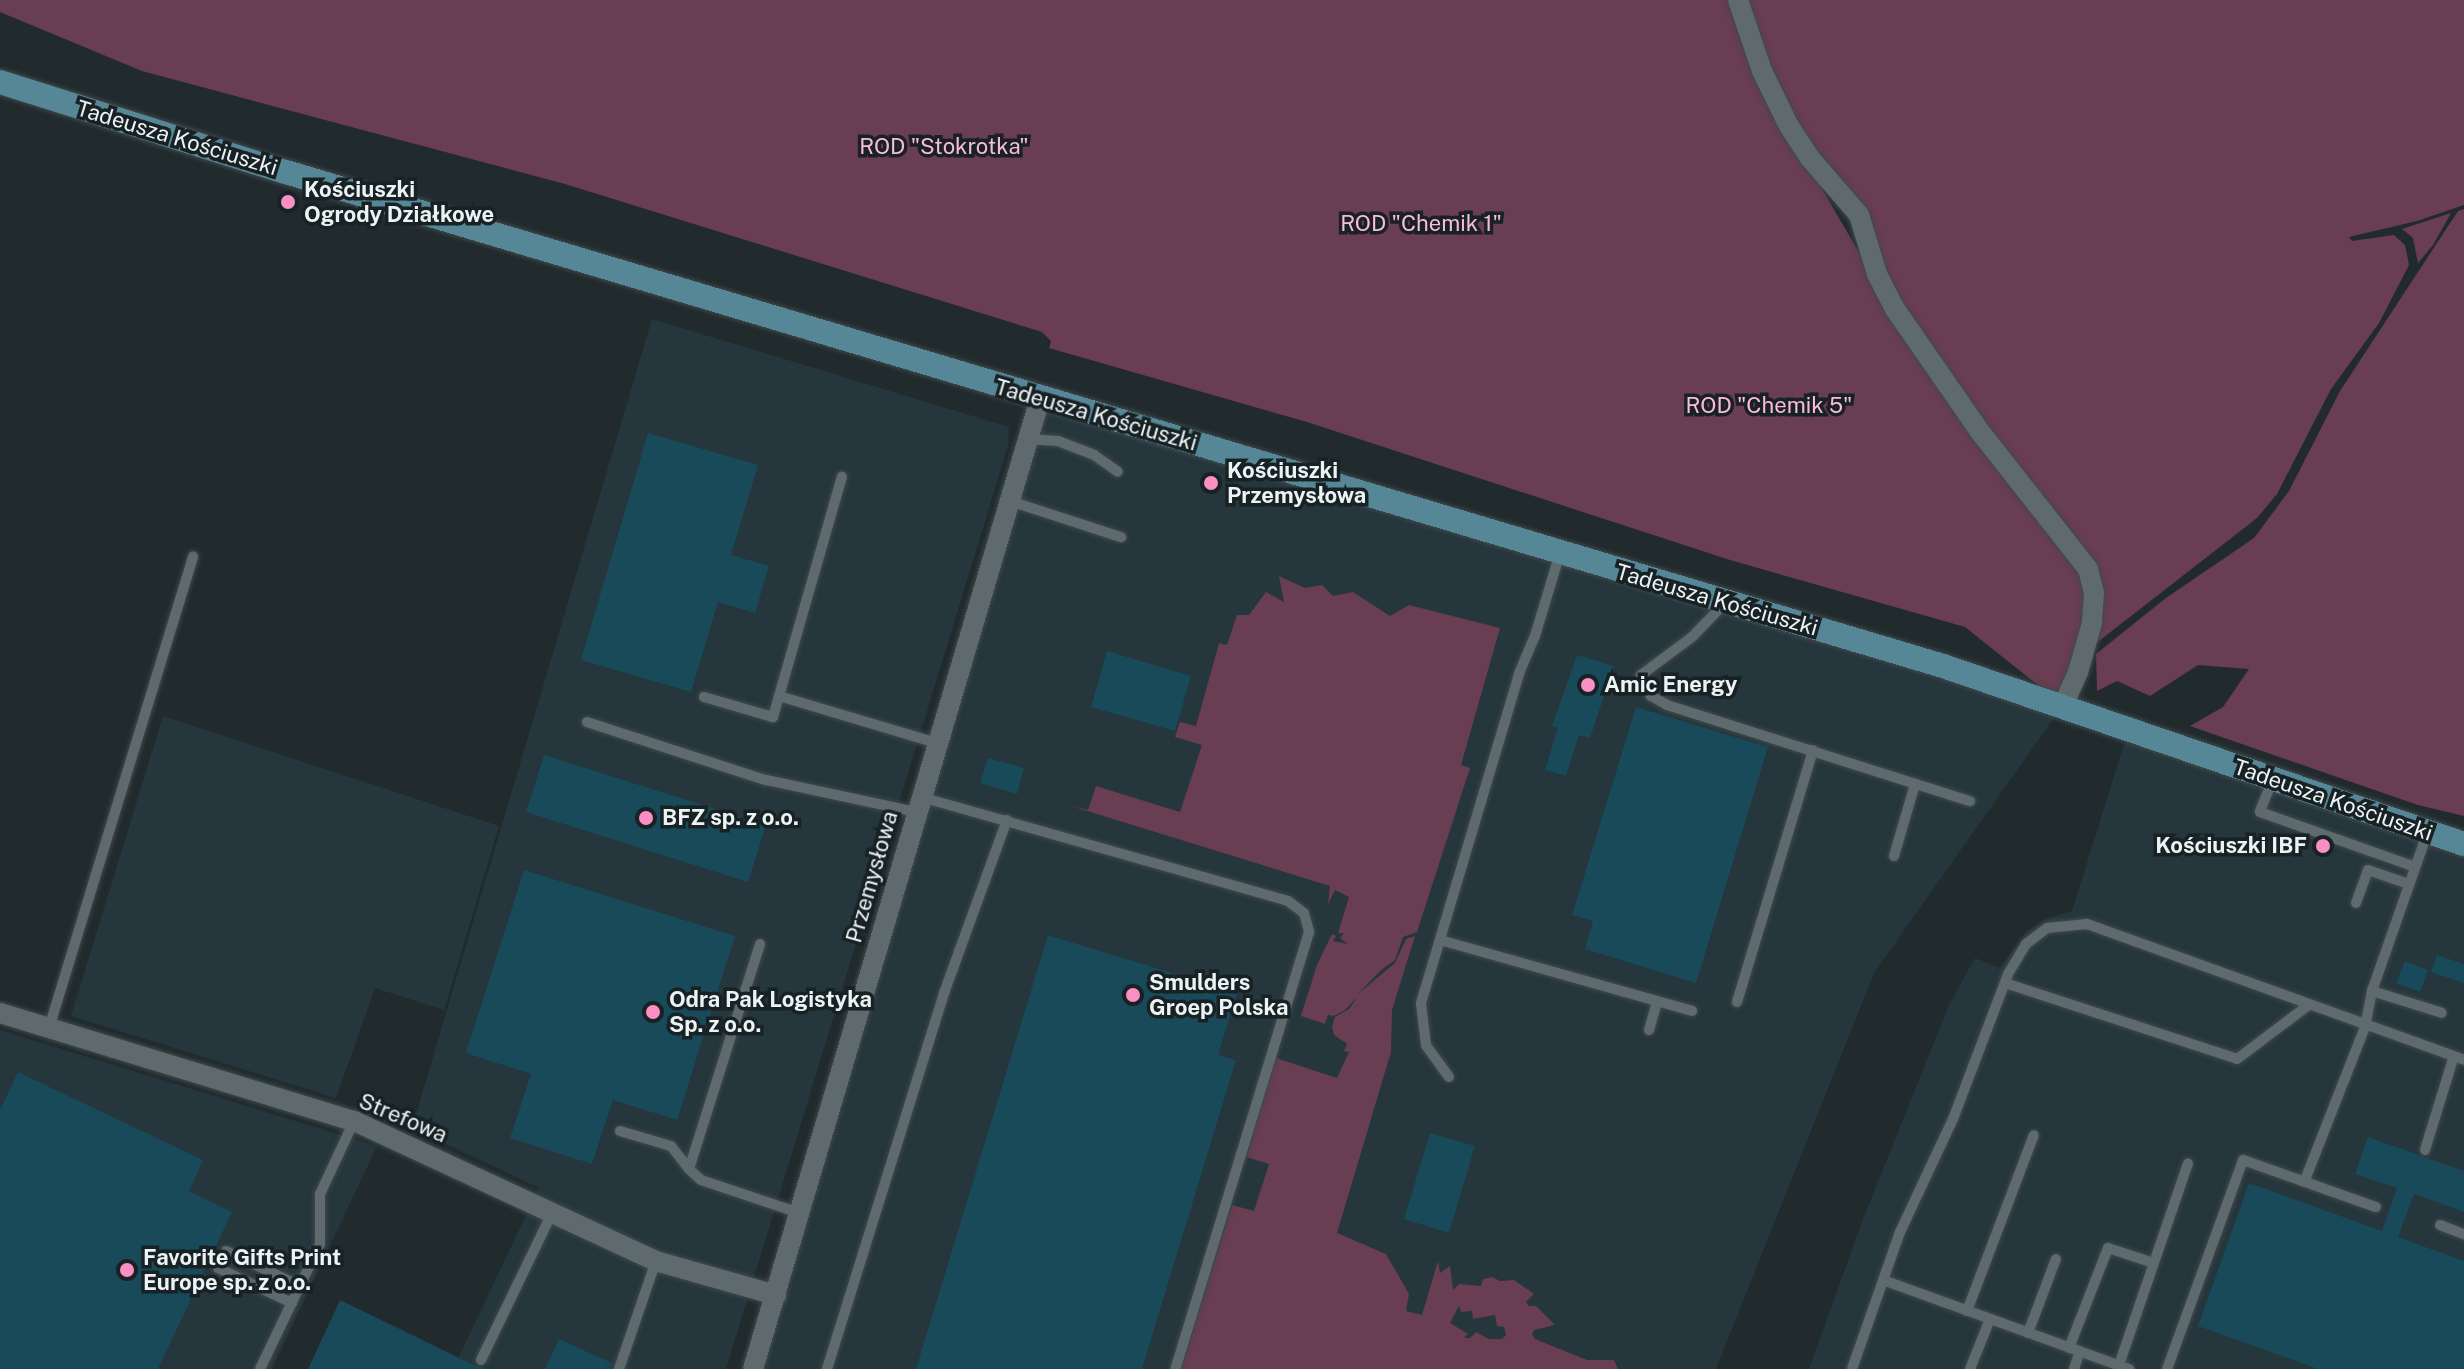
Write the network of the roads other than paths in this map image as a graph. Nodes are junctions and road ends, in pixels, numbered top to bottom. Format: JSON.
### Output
{"nodes":[{"id":1,"x":1738,"y":0,"type":"edge"},
{"id":2,"x":0,"y":82,"type":"edge"},
{"id":3,"x":1040,"y":399,"type":"junction"},
{"id":4,"x":1028,"y":439,"type":"junction"},
{"id":5,"x":1118,"y":472,"type":"dead end"},
{"id":6,"x":842,"y":477,"type":"dead end"},
{"id":7,"x":1010,"y":501,"type":"junction"},
{"id":8,"x":1121,"y":537,"type":"dead end"},
{"id":9,"x":1560,"y":553,"type":"junction"},
{"id":10,"x":193,"y":556,"type":"dead end"},
{"id":11,"x":1726,"y":602,"type":"junction"},
{"id":12,"x":779,"y":696,"type":"junction"},
{"id":13,"x":704,"y":697,"type":"dead end"},
{"id":14,"x":2063,"y":705,"type":"junction"},
{"id":15,"x":587,"y":722,"type":"dead end"},
{"id":16,"x":937,"y":743,"type":"junction"},
{"id":17,"x":1813,"y":750,"type":"junction"},
{"id":18,"x":2273,"y":779,"type":"junction"},
{"id":19,"x":1915,"y":784,"type":"junction"},
{"id":20,"x":1970,"y":801,"type":"dead end"},
{"id":21,"x":918,"y":804,"type":"junction"},
{"id":22,"x":1007,"y":820,"type":"junction"},
{"id":23,"x":2427,"y":834,"type":"junction"},
{"id":24,"x":2464,"y":844,"type":"edge"},
{"id":25,"x":1894,"y":856,"type":"dead end"},
{"id":26,"x":2415,"y":867,"type":"junction"},
{"id":27,"x":2409,"y":884,"type":"junction"},
{"id":28,"x":2356,"y":903,"type":"dead end"},
{"id":29,"x":1440,"y":940,"type":"junction"},
{"id":30,"x":760,"y":944,"type":"dead end"},
{"id":31,"x":2005,"y":983,"type":"junction"},
{"id":32,"x":2372,"y":991,"type":"junction"},
{"id":33,"x":1657,"y":1002,"type":"junction"},
{"id":34,"x":1737,"y":1002,"type":"dead end"},
{"id":35,"x":2310,"y":1004,"type":"junction"},
{"id":36,"x":1692,"y":1011,"type":"dead end"},
{"id":37,"x":0,"y":1013,"type":"edge"},
{"id":38,"x":2442,"y":1013,"type":"dead end"},
{"id":39,"x":2365,"y":1027,"type":"junction"},
{"id":40,"x":49,"y":1028,"type":"junction"},
{"id":41,"x":1649,"y":1030,"type":"dead end"},
{"id":42,"x":2459,"y":1058,"type":"edge"},
{"id":43,"x":1449,"y":1077,"type":"dead end"},
{"id":44,"x":354,"y":1121,"type":"junction"},
{"id":45,"x":620,"y":1131,"type":"dead end"},
{"id":46,"x":2034,"y":1135,"type":"dead end"},
{"id":47,"x":2425,"y":1150,"type":"dead end"},
{"id":48,"x":2188,"y":1163,"type":"dead end"},
{"id":49,"x":689,"y":1169,"type":"junction"},
{"id":50,"x":2305,"y":1180,"type":"junction"},
{"id":51,"x":2376,"y":1207,"type":"dead end"},
{"id":52,"x":553,"y":1211,"type":"junction"},
{"id":53,"x":799,"y":1213,"type":"junction"},
{"id":54,"x":2440,"y":1225,"type":"dead end"},
{"id":55,"x":2464,"y":1234,"type":"edge"},
{"id":56,"x":226,"y":1251,"type":"dead end"},
{"id":57,"x":2056,"y":1259,"type":"dead end"},
{"id":58,"x":656,"y":1261,"type":"junction"},
{"id":59,"x":2154,"y":1263,"type":"junction"},
{"id":60,"x":218,"y":1268,"type":"dead end"},
{"id":61,"x":1883,"y":1280,"type":"junction"},
{"id":62,"x":300,"y":1286,"type":"junction"},
{"id":63,"x":776,"y":1295,"type":"junction"},
{"id":64,"x":292,"y":1303,"type":"junction"},
{"id":65,"x":1967,"y":1311,"type":"junction"},
{"id":66,"x":1990,"y":1319,"type":"junction"},
{"id":67,"x":2028,"y":1333,"type":"junction"},
{"id":68,"x":2074,"y":1350,"type":"junction"},
{"id":69,"x":481,"y":1360,"type":"dead end"},
{"id":70,"x":2124,"y":1367,"type":"edge"},
{"id":71,"x":260,"y":1369,"type":"edge"},
{"id":72,"x":619,"y":1369,"type":"edge"},
{"id":73,"x":753,"y":1369,"type":"edge"},
{"id":74,"x":827,"y":1369,"type":"edge"},
{"id":75,"x":1175,"y":1369,"type":"edge"},
{"id":76,"x":1852,"y":1369,"type":"edge"},
{"id":77,"x":1970,"y":1369,"type":"edge"},
{"id":78,"x":2074,"y":1369,"type":"edge"},
{"id":79,"x":2167,"y":1369,"type":"edge"}],
"edges":[{"from":1,"to":14,"type":"street"},
{"from":2,"to":3,"type":"main road","name":"Tadeusza Kościuszki"},
{"from":3,"to":4,"type":"street","name":"Przemysłowa"},
{"from":3,"to":9,"type":"main road","name":"Tadeusza Kościuszki"},
{"from":4,"to":5,"type":"lane"},
{"from":4,"to":7,"type":"street","name":"Przemysłowa"},
{"from":6,"to":12,"type":"lane"},
{"from":7,"to":8,"type":"lane"},
{"from":7,"to":16,"type":"street","name":"Przemysłowa"},
{"from":9,"to":11,"type":"main road","name":"Tadeusza Kościuszki"},
{"from":9,"to":29,"type":"lane"},
{"from":10,"to":40,"type":"lane"},
{"from":11,"to":14,"type":"main road","name":"Tadeusza Kościuszki"},
{"from":11,"to":17,"type":"lane"},
{"from":12,"to":13,"type":"lane"},
{"from":12,"to":16,"type":"lane"},
{"from":14,"to":18,"type":"main road","name":"Tadeusza Kościuszki"},
{"from":15,"to":21,"type":"lane"},
{"from":16,"to":21,"type":"street","name":"Przemysłowa"},
{"from":17,"to":19,"type":"lane"},
{"from":17,"to":34,"type":"lane"},
{"from":18,"to":23,"type":"main road","name":"Tadeusza Kościuszki"},
{"from":18,"to":26,"type":"lane"},
{"from":19,"to":20,"type":"lane"},
{"from":19,"to":25,"type":"lane"},
{"from":21,"to":22,"type":"lane"},
{"from":21,"to":53,"type":"street","name":"Przemysłowa"},
{"from":22,"to":74,"type":"lane"},
{"from":22,"to":75,"type":"lane"},
{"from":23,"to":24,"type":"main road","name":"Tadeusza Kościuszki"},
{"from":23,"to":26,"type":"lane"},
{"from":26,"to":27,"type":"lane"},
{"from":27,"to":28,"type":"lane"},
{"from":27,"to":32,"type":"lane"},
{"from":29,"to":33,"type":"lane"},
{"from":29,"to":43,"type":"lane"},
{"from":30,"to":49,"type":"lane"},
{"from":31,"to":35,"type":"lane"},
{"from":31,"to":35,"type":"lane"},
{"from":31,"to":61,"type":"lane"},
{"from":32,"to":38,"type":"lane"},
{"from":32,"to":39,"type":"lane"},
{"from":33,"to":36,"type":"lane"},
{"from":33,"to":41,"type":"lane"},
{"from":35,"to":39,"type":"lane"},
{"from":37,"to":40,"type":"street","name":"Strefowa"},
{"from":39,"to":42,"type":"lane"},
{"from":39,"to":50,"type":"lane"},
{"from":40,"to":44,"type":"street","name":"Strefowa"},
{"from":42,"to":47,"type":"lane"},
{"from":44,"to":52,"type":"street","name":"Strefowa"},
{"from":44,"to":62,"type":"lane"},
{"from":45,"to":49,"type":"lane"},
{"from":46,"to":65,"type":"lane"},
{"from":48,"to":59,"type":"lane"},
{"from":49,"to":53,"type":"lane"},
{"from":50,"to":51,"type":"lane"},
{"from":50,"to":79,"type":"lane"},
{"from":52,"to":58,"type":"street","name":"Strefowa"},
{"from":52,"to":69,"type":"lane"},
{"from":53,"to":63,"type":"street","name":"Przemysłowa"},
{"from":54,"to":55,"type":"lane"},
{"from":56,"to":62,"type":"lane"},
{"from":57,"to":67,"type":"lane"},
{"from":58,"to":63,"type":"street","name":"Strefowa"},
{"from":58,"to":72,"type":"lane"},
{"from":59,"to":68,"type":"lane"},
{"from":59,"to":70,"type":"lane"},
{"from":60,"to":64,"type":"lane"},
{"from":61,"to":65,"type":"lane"},
{"from":61,"to":76,"type":"lane"},
{"from":62,"to":64,"type":"lane"},
{"from":63,"to":73,"type":"street","name":"Przemysłowa"},
{"from":64,"to":71,"type":"lane"},
{"from":65,"to":66,"type":"lane"},
{"from":66,"to":67,"type":"lane"},
{"from":66,"to":77,"type":"lane"},
{"from":67,"to":68,"type":"lane"},
{"from":68,"to":70,"type":"lane"},
{"from":68,"to":78,"type":"lane"}]}
